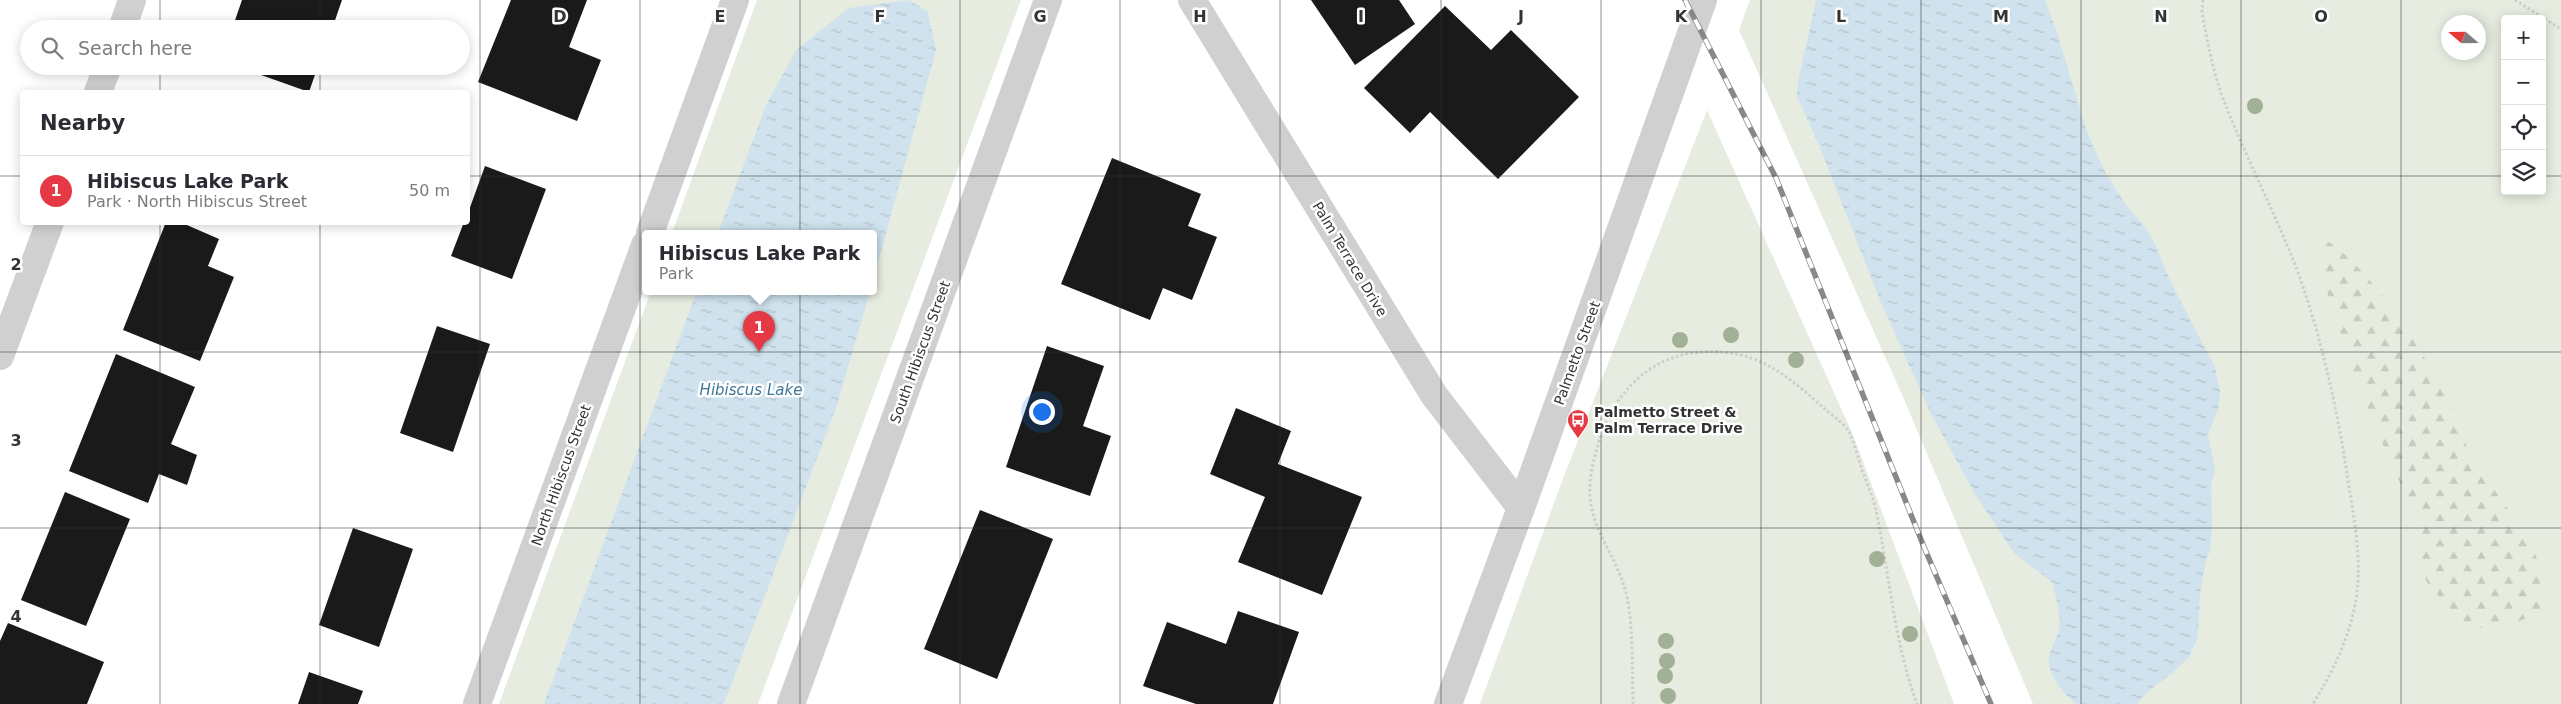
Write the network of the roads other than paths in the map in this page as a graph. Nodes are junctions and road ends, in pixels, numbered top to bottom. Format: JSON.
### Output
{"nodes":[{"id":1,"x":132,"y":0,"type":"edge"},
{"id":2,"x":735,"y":0,"type":"edge"},
{"id":3,"x":1048,"y":0,"type":"edge"},
{"id":4,"x":1192,"y":0,"type":"edge"},
{"id":5,"x":1703,"y":0,"type":"edge"},
{"id":6,"x":125,"y":20,"type":"edge"},
{"id":7,"x":105,"y":75,"type":"edge"},
{"id":8,"x":99,"y":90,"type":"edge"},
{"id":9,"x":49,"y":225,"type":"edge"},
{"id":10,"x":651,"y":230,"type":"edge"},
{"id":11,"x":642,"y":253,"type":"edge"},
{"id":12,"x":0,"y":356,"type":"edge"},
{"id":13,"x":1521,"y":508,"type":"junction"},
{"id":14,"x":477,"y":704,"type":"edge"},
{"id":15,"x":791,"y":704,"type":"edge"},
{"id":16,"x":1448,"y":704,"type":"edge"}],
"edges":[{"from":1,"to":6,"type":"street"},
{"from":2,"to":10,"type":"street"},
{"from":3,"to":15,"type":"street","name":"South Hibiscus Street"},
{"from":4,"to":13,"type":"street","name":"Palm Terrace Drive"},
{"from":5,"to":13,"type":"street","name":"Palmetto Street"},
{"from":7,"to":8,"type":"street"},
{"from":9,"to":12,"type":"street"},
{"from":11,"to":14,"type":"street","name":"North Hibiscus Street"},
{"from":13,"to":16,"type":"street","name":"Palmetto Street"}]}
